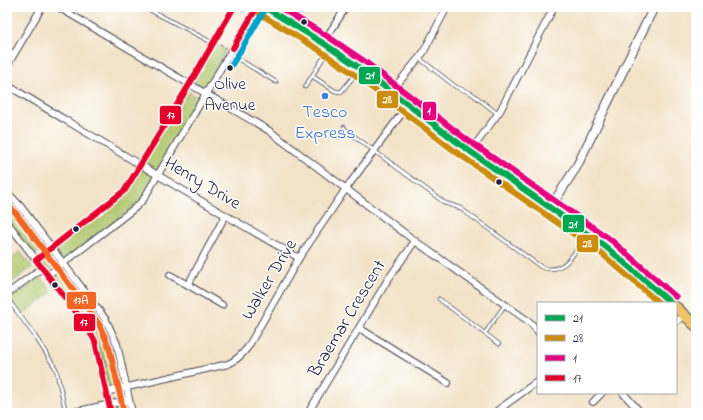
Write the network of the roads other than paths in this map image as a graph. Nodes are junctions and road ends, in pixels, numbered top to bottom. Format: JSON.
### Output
{"nodes":[{"id":1,"x":42,"y":7,"type":"edge"},
{"id":2,"x":58,"y":7,"type":"edge"},
{"id":3,"x":144,"y":7,"type":"edge"},
{"id":4,"x":234,"y":7,"type":"edge"},
{"id":5,"x":257,"y":7,"type":"edge"},
{"id":6,"x":264,"y":7,"type":"edge"},
{"id":7,"x":346,"y":7,"type":"edge"},
{"id":8,"x":447,"y":7,"type":"edge"},
{"id":9,"x":554,"y":7,"type":"edge"},
{"id":10,"x":654,"y":7,"type":"edge"},
{"id":11,"x":214,"y":42,"type":"junction"},
{"id":12,"x":327,"y":46,"type":"junction"},
{"id":13,"x":7,"y":50,"type":"edge"},
{"id":14,"x":230,"y":52,"type":"junction"},
{"id":15,"x":14,"y":54,"type":"junction"},
{"id":16,"x":419,"y":58,"type":"junction"},
{"id":17,"x":7,"y":66,"type":"edge"},
{"id":18,"x":360,"y":68,"type":"junction"},
{"id":19,"x":312,"y":76,"type":"junction"},
{"id":20,"x":276,"y":82,"type":"dead end"},
{"id":21,"x":7,"y":85,"type":"edge"},
{"id":22,"x":189,"y":85,"type":"junction"},
{"id":23,"x":305,"y":87,"type":"dead end"},
{"id":24,"x":391,"y":92,"type":"junction"},
{"id":25,"x":206,"y":94,"type":"junction"},
{"id":26,"x":408,"y":105,"type":"junction"},
{"id":27,"x":498,"y":114,"type":"junction"},
{"id":28,"x":344,"y":127,"type":"dead end"},
{"id":29,"x":374,"y":151,"type":"junction"},
{"id":30,"x":470,"y":152,"type":"junction"},
{"id":31,"x":141,"y":164,"type":"junction"},
{"id":32,"x":158,"y":174,"type":"junction"},
{"id":33,"x":346,"y":190,"type":"junction"},
{"id":34,"x":7,"y":192,"type":"edge"},
{"id":35,"x":550,"y":208,"type":"junction"},
{"id":36,"x":225,"y":216,"type":"junction"},
{"id":37,"x":7,"y":222,"type":"edge"},
{"id":38,"x":587,"y":234,"type":"junction"},
{"id":39,"x":415,"y":241,"type":"junction"},
{"id":40,"x":52,"y":248,"type":"junction"},
{"id":41,"x":299,"y":258,"type":"junction"},
{"id":42,"x":36,"y":260,"type":"junction"},
{"id":43,"x":64,"y":263,"type":"junction"},
{"id":44,"x":42,"y":268,"type":"junction"},
{"id":45,"x":48,"y":275,"type":"junction"},
{"id":46,"x":170,"y":275,"type":"dead end"},
{"id":47,"x":188,"y":285,"type":"junction"},
{"id":48,"x":7,"y":294,"type":"edge"},
{"id":49,"x":7,"y":298,"type":"edge"},
{"id":50,"x":439,"y":299,"type":"dead end"},
{"id":51,"x":670,"y":302,"type":"edge"},
{"id":52,"x":222,"y":305,"type":"dead end"},
{"id":53,"x":505,"y":305,"type":"junction"},
{"id":54,"x":677,"y":309,"type":"edge"},
{"id":55,"x":684,"y":315,"type":"junction"},
{"id":56,"x":677,"y":321,"type":"edge"},
{"id":57,"x":696,"y":326,"type":"edge"},
{"id":58,"x":359,"y":328,"type":"junction"},
{"id":59,"x":537,"y":331,"type":"edge"},
{"id":60,"x":485,"y":333,"type":"junction"},
{"id":61,"x":499,"y":344,"type":"dead end"},
{"id":62,"x":537,"y":382,"type":"edge"},
{"id":63,"x":448,"y":383,"type":"dead end"},
{"id":64,"x":126,"y":387,"type":"junction"},
{"id":65,"x":106,"y":392,"type":"junction"},
{"id":66,"x":601,"y":394,"type":"edge"},
{"id":67,"x":623,"y":394,"type":"edge"},
{"id":68,"x":129,"y":400,"type":"junction"},
{"id":69,"x":593,"y":402,"type":"dead end"},
{"id":70,"x":109,"y":404,"type":"junction"},
{"id":71,"x":66,"y":413,"type":"edge"},
{"id":72,"x":69,"y":413,"type":"edge"},
{"id":73,"x":111,"y":413,"type":"edge"},
{"id":74,"x":132,"y":413,"type":"edge"},
{"id":75,"x":308,"y":413,"type":"edge"},
{"id":76,"x":494,"y":413,"type":"edge"},
{"id":77,"x":641,"y":413,"type":"edge"}],
"edges":[{"from":1,"to":15,"type":"street"},
{"from":2,"to":22,"type":"street"},
{"from":3,"to":11,"type":"lane"},
{"from":4,"to":11,"type":"street"},
{"from":5,"to":14,"type":"street"},
{"from":6,"to":12,"type":"main road"},
{"from":7,"to":12,"type":"street"},
{"from":8,"to":16,"type":"street"},
{"from":9,"to":27,"type":"street"},
{"from":10,"to":35,"type":"street"},
{"from":11,"to":22,"type":"street"},
{"from":12,"to":18,"type":"main road"},
{"from":12,"to":19,"type":"lane"},
{"from":13,"to":15,"type":"street"},
{"from":14,"to":20,"type":"lane"},
{"from":14,"to":25,"type":"street"},
{"from":15,"to":17,"type":"street"},
{"from":16,"to":24,"type":"street"},
{"from":16,"to":27,"type":"lane"},
{"from":18,"to":19,"type":"lane"},
{"from":18,"to":24,"type":"main road"},
{"from":19,"to":23,"type":"lane"},
{"from":21,"to":31,"type":"street","name":"Henry Drive"},
{"from":22,"to":25,"type":"street"},
{"from":22,"to":31,"type":"street"},
{"from":24,"to":26,"type":"main road"},
{"from":25,"to":32,"type":"street"},
{"from":25,"to":33,"type":"street"},
{"from":26,"to":29,"type":"street","name":"Walker Drive"},
{"from":26,"to":30,"type":"main road"},
{"from":27,"to":30,"type":"street"},
{"from":28,"to":29,"type":"lane"},
{"from":29,"to":33,"type":"street","name":"Walker Drive"},
{"from":29,"to":38,"type":"lane"},
{"from":30,"to":35,"type":"main road"},
{"from":31,"to":32,"type":"street","name":"Henry Drive"},
{"from":31,"to":40,"type":"street"},
{"from":32,"to":36,"type":"street","name":"Henry Drive"},
{"from":32,"to":43,"type":"street"},
{"from":33,"to":39,"type":"street"},
{"from":33,"to":41,"type":"street","name":"Walker Drive"},
{"from":34,"to":40,"type":"street"},
{"from":35,"to":38,"type":"main road"},
{"from":36,"to":41,"type":"street","name":"Henry Drive"},
{"from":36,"to":47,"type":"street"},
{"from":37,"to":42,"type":"street"},
{"from":38,"to":51,"type":"main road"},
{"from":39,"to":53,"type":"street"},
{"from":39,"to":58,"type":"street","name":"Braemar Crescent"},
{"from":40,"to":42,"type":"street"},
{"from":40,"to":43,"type":"street"},
{"from":41,"to":64,"type":"street","name":"Walker Drive"},
{"from":42,"to":44,"type":"street"},
{"from":43,"to":45,"type":"street"},
{"from":43,"to":64,"type":"street"},
{"from":44,"to":45,"type":"street"},
{"from":44,"to":48,"type":"street"},
{"from":45,"to":65,"type":"street"},
{"from":46,"to":47,"type":"street"},
{"from":47,"to":52,"type":"street"},
{"from":49,"to":71,"type":"lane"},
{"from":50,"to":60,"type":"lane"},
{"from":53,"to":59,"type":"street"},
{"from":53,"to":60,"type":"lane"},
{"from":54,"to":55,"type":"main road"},
{"from":55,"to":56,"type":"street"},
{"from":55,"to":57,"type":"main road"},
{"from":58,"to":63,"type":"street"},
{"from":58,"to":75,"type":"street","name":"Braemar Crescent"},
{"from":60,"to":61,"type":"lane"},
{"from":62,"to":76,"type":"street"},
{"from":64,"to":65,"type":"street","name":"Walker Drive"},
{"from":64,"to":68,"type":"street"},
{"from":65,"to":70,"type":"street"},
{"from":66,"to":69,"type":"street"},
{"from":67,"to":77,"type":"street"},
{"from":68,"to":70,"type":"street"},
{"from":68,"to":74,"type":"street"},
{"from":70,"to":72,"type":"street"},
{"from":70,"to":73,"type":"street"}]}
